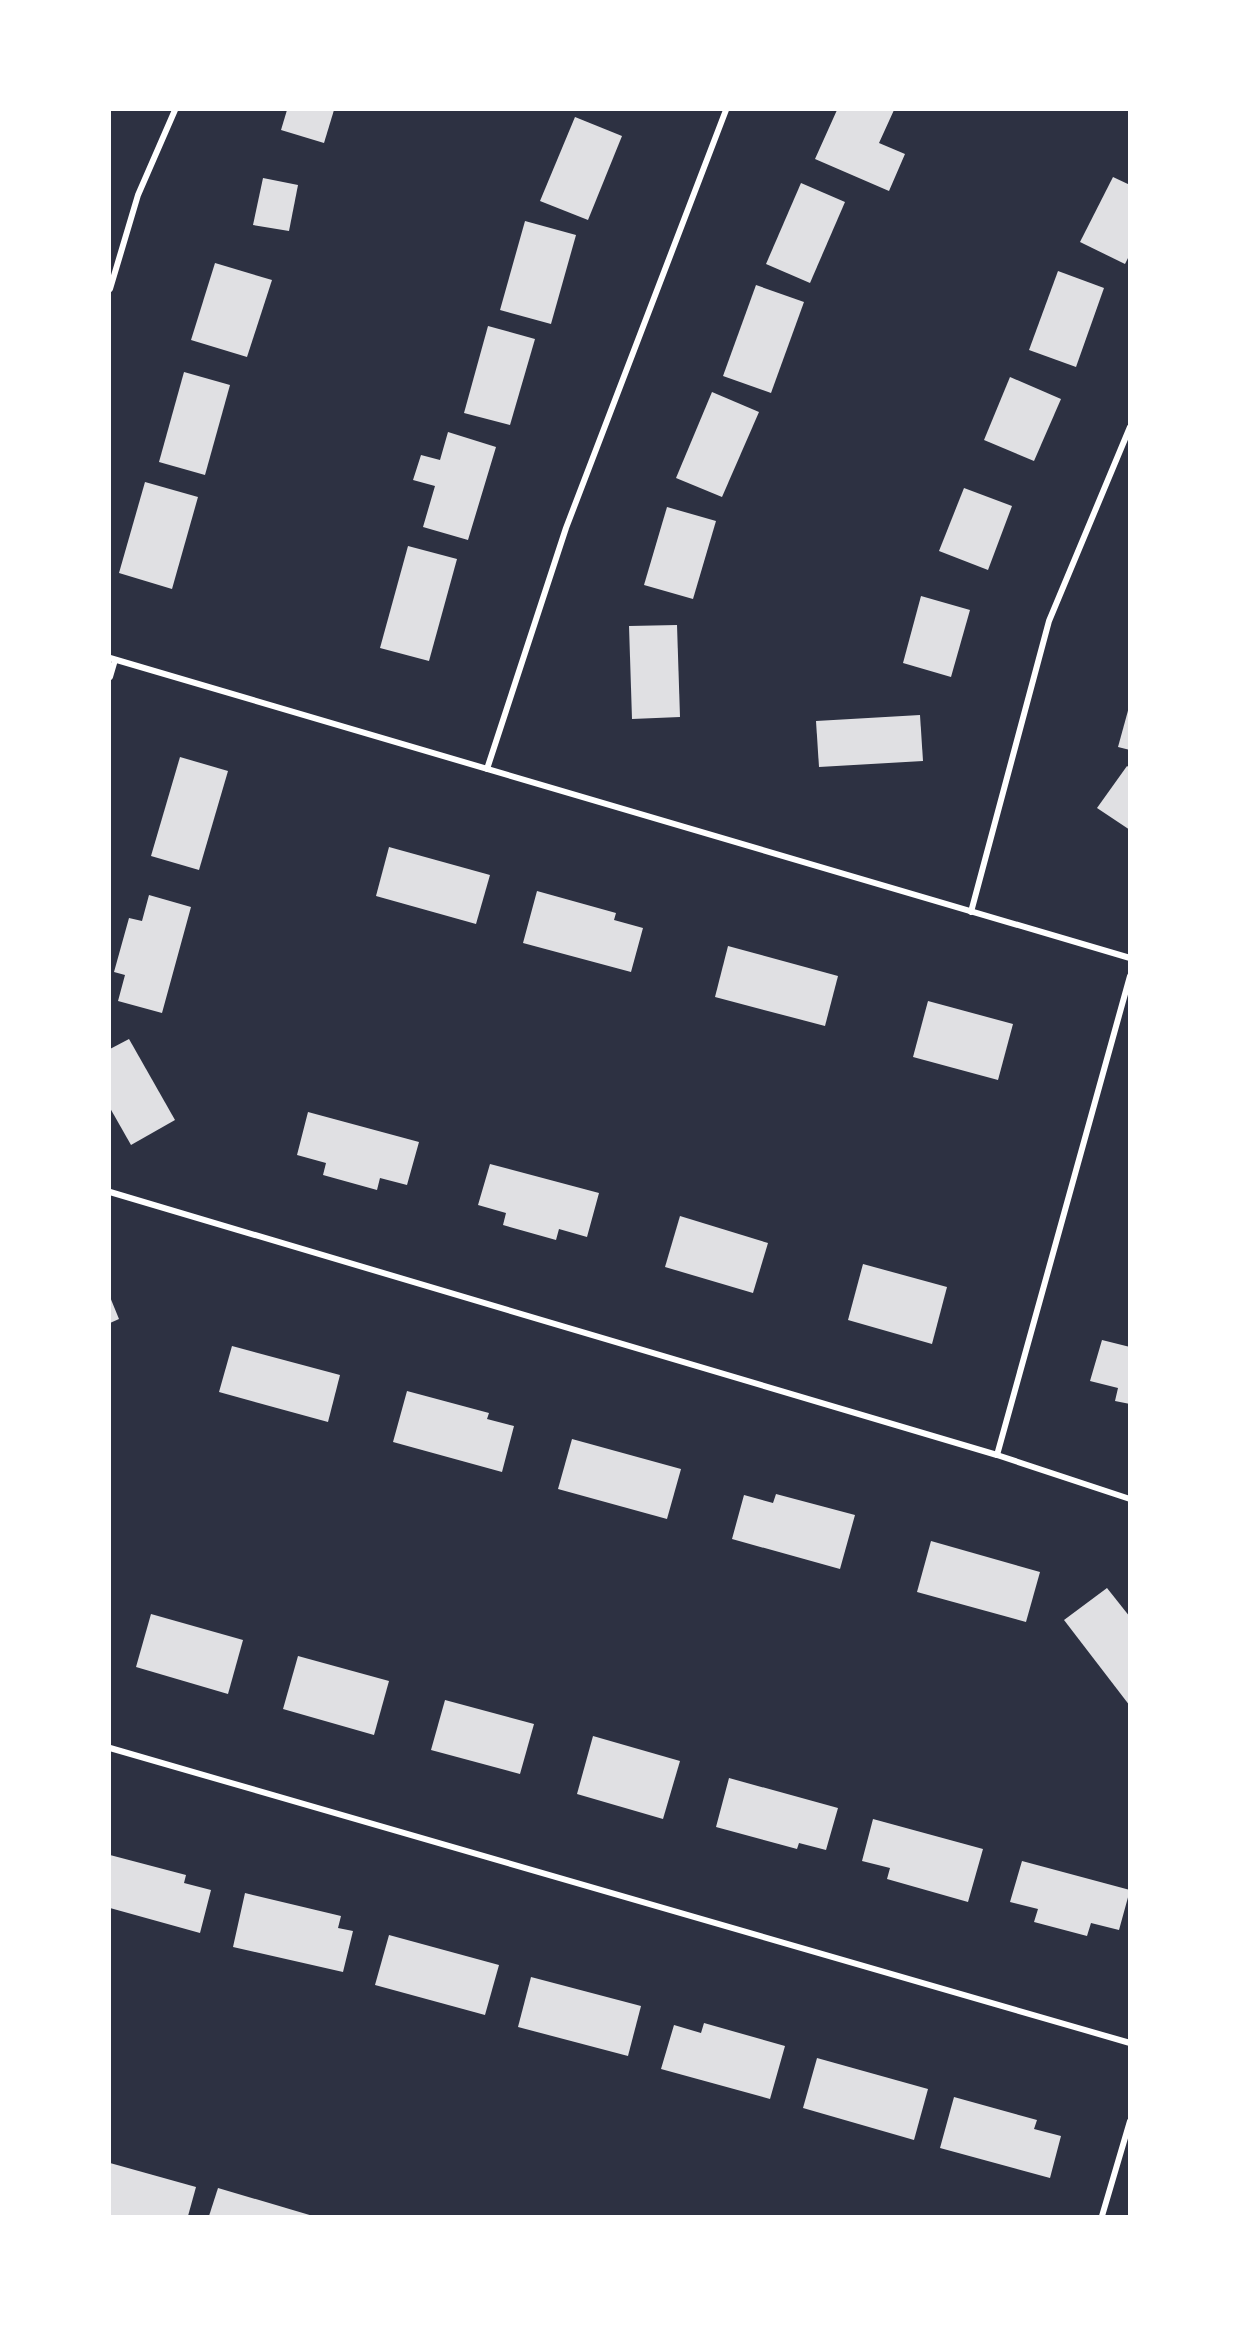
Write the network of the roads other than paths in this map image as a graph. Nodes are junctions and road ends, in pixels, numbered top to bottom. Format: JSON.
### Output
{"nodes":[{"id":1,"x":175,"y":110,"type":"edge"},
{"id":2,"x":726,"y":110,"type":"edge"},
{"id":3,"x":110,"y":289,"type":"edge"},
{"id":4,"x":1130,"y":427,"type":"edge"},
{"id":5,"x":112,"y":659,"type":"edge"},
{"id":6,"x":110,"y":677,"type":"edge"},
{"id":7,"x":487,"y":769,"type":"junction"},
{"id":8,"x":971,"y":912,"type":"junction"},
{"id":9,"x":1130,"y":958,"type":"edge"},
{"id":10,"x":1130,"y":976,"type":"edge"},
{"id":11,"x":110,"y":1192,"type":"edge"},
{"id":12,"x":997,"y":1455,"type":"junction"},
{"id":13,"x":1130,"y":1499,"type":"edge"},
{"id":14,"x":110,"y":1748,"type":"edge"},
{"id":15,"x":1130,"y":2043,"type":"edge"},
{"id":16,"x":1130,"y":2121,"type":"edge"},
{"id":17,"x":1102,"y":2217,"type":"edge"}],
"edges":[{"from":1,"to":3,"type":"street"},
{"from":2,"to":7,"type":"street"},
{"from":4,"to":8,"type":"street"},
{"from":5,"to":6,"type":"street"},
{"from":5,"to":7,"type":"street"},
{"from":7,"to":8,"type":"street"},
{"from":8,"to":9,"type":"street"},
{"from":10,"to":12,"type":"street"},
{"from":11,"to":12,"type":"street"},
{"from":12,"to":13,"type":"street"},
{"from":14,"to":15,"type":"street"},
{"from":16,"to":17,"type":"street"}]}
